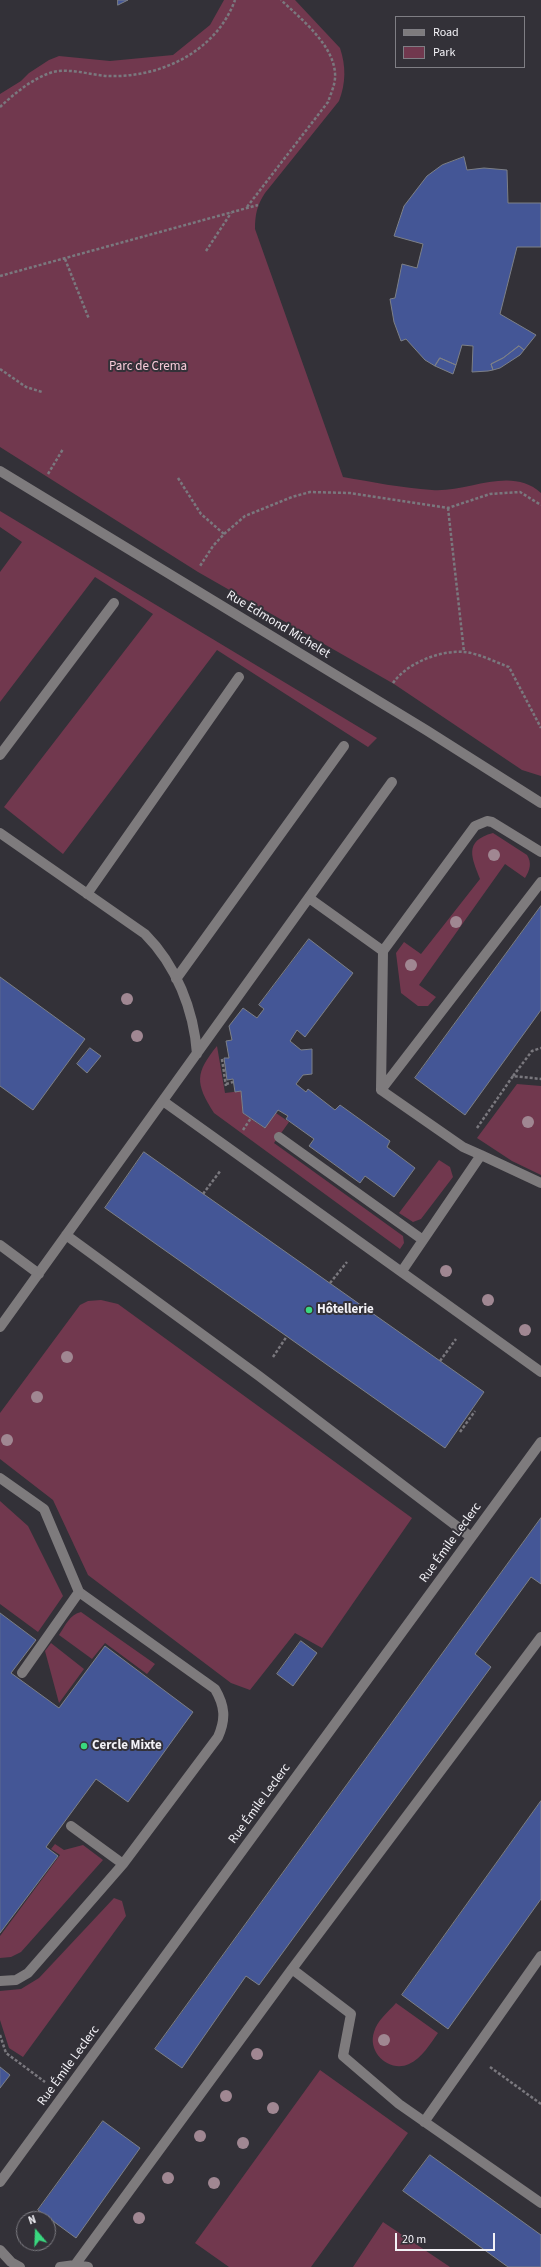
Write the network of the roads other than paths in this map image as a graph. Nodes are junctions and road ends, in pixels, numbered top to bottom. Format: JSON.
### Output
{"nodes":[{"id":1,"x":0,"y":471,"type":"edge"},
{"id":2,"x":114,"y":603,"type":"dead end"},
{"id":3,"x":239,"y":677,"type":"dead end"},
{"id":4,"x":344,"y":746,"type":"dead end"},
{"id":5,"x":0,"y":755,"type":"edge"},
{"id":6,"x":392,"y":782,"type":"dead end"},
{"id":7,"x":541,"y":803,"type":"edge"},
{"id":8,"x":0,"y":832,"type":"edge"},
{"id":9,"x":541,"y":852,"type":"edge"},
{"id":10,"x":541,"y":882,"type":"edge"},
{"id":11,"x":87,"y":894,"type":"junction"},
{"id":12,"x":309,"y":898,"type":"junction"},
{"id":13,"x":383,"y":951,"type":"junction"},
{"id":14,"x":176,"y":979,"type":"junction"},
{"id":15,"x":197,"y":1054,"type":"junction"},
{"id":16,"x":381,"y":1090,"type":"junction"},
{"id":17,"x":163,"y":1100,"type":"junction"},
{"id":18,"x":279,"y":1137,"type":"dead end"},
{"id":19,"x":481,"y":1156,"type":"junction"},
{"id":20,"x":541,"y":1183,"type":"edge"},
{"id":21,"x":66,"y":1236,"type":"junction"},
{"id":22,"x":422,"y":1240,"type":"junction"},
{"id":23,"x":0,"y":1245,"type":"edge"},
{"id":24,"x":402,"y":1271,"type":"junction"},
{"id":25,"x":39,"y":1274,"type":"junction"},
{"id":26,"x":0,"y":1327,"type":"edge"},
{"id":27,"x":541,"y":1372,"type":"edge"},
{"id":28,"x":541,"y":1442,"type":"edge"},
{"id":29,"x":0,"y":1478,"type":"edge"},
{"id":30,"x":471,"y":1537,"type":"junction"},
{"id":31,"x":80,"y":1592,"type":"junction"},
{"id":32,"x":541,"y":1637,"type":"edge"},
{"id":33,"x":22,"y":1673,"type":"dead end"},
{"id":34,"x":71,"y":1826,"type":"dead end"},
{"id":35,"x":123,"y":1864,"type":"junction"},
{"id":36,"x":541,"y":1956,"type":"edge"},
{"id":37,"x":292,"y":1969,"type":"junction"},
{"id":38,"x":0,"y":1981,"type":"edge"},
{"id":39,"x":424,"y":2122,"type":"junction"},
{"id":40,"x":0,"y":2182,"type":"edge"},
{"id":41,"x":541,"y":2203,"type":"edge"},
{"id":42,"x":0,"y":2250,"type":"edge"},
{"id":43,"x":75,"y":2265,"type":"junction"},
{"id":44,"x":20,"y":2267,"type":"edge"},
{"id":45,"x":60,"y":2267,"type":"edge"},
{"id":46,"x":88,"y":2267,"type":"edge"}],
"edges":[{"from":1,"to":7,"type":"street","name":"Rue Edmond Michelet"},
{"from":2,"to":5,"type":"street"},
{"from":3,"to":11,"type":"street"},
{"from":4,"to":14,"type":"street"},
{"from":6,"to":12,"type":"street"},
{"from":8,"to":11,"type":"street"},
{"from":9,"to":13,"type":"street"},
{"from":10,"to":16,"type":"street"},
{"from":11,"to":14,"type":"street"},
{"from":12,"to":13,"type":"street"},
{"from":12,"to":15,"type":"street"},
{"from":13,"to":16,"type":"street"},
{"from":14,"to":15,"type":"street"},
{"from":15,"to":17,"type":"street"},
{"from":16,"to":19,"type":"street"},
{"from":17,"to":21,"type":"street"},
{"from":17,"to":24,"type":"street"},
{"from":18,"to":22,"type":"street"},
{"from":19,"to":20,"type":"street"},
{"from":19,"to":22,"type":"street"},
{"from":21,"to":25,"type":"street"},
{"from":21,"to":30,"type":"street"},
{"from":22,"to":24,"type":"street"},
{"from":23,"to":25,"type":"street"},
{"from":24,"to":27,"type":"street"},
{"from":25,"to":26,"type":"street"},
{"from":28,"to":30,"type":"street","name":"Rue Émile Leclerc"},
{"from":29,"to":31,"type":"street"},
{"from":30,"to":40,"type":"street","name":"Rue Émile Leclerc"},
{"from":31,"to":33,"type":"street"},
{"from":31,"to":35,"type":"street"},
{"from":32,"to":37,"type":"street"},
{"from":34,"to":35,"type":"street"},
{"from":35,"to":38,"type":"street"},
{"from":36,"to":39,"type":"street"},
{"from":37,"to":39,"type":"street"},
{"from":37,"to":43,"type":"street"},
{"from":39,"to":41,"type":"street"},
{"from":42,"to":44,"type":"street"},
{"from":43,"to":45,"type":"street"},
{"from":43,"to":46,"type":"street"}]}
